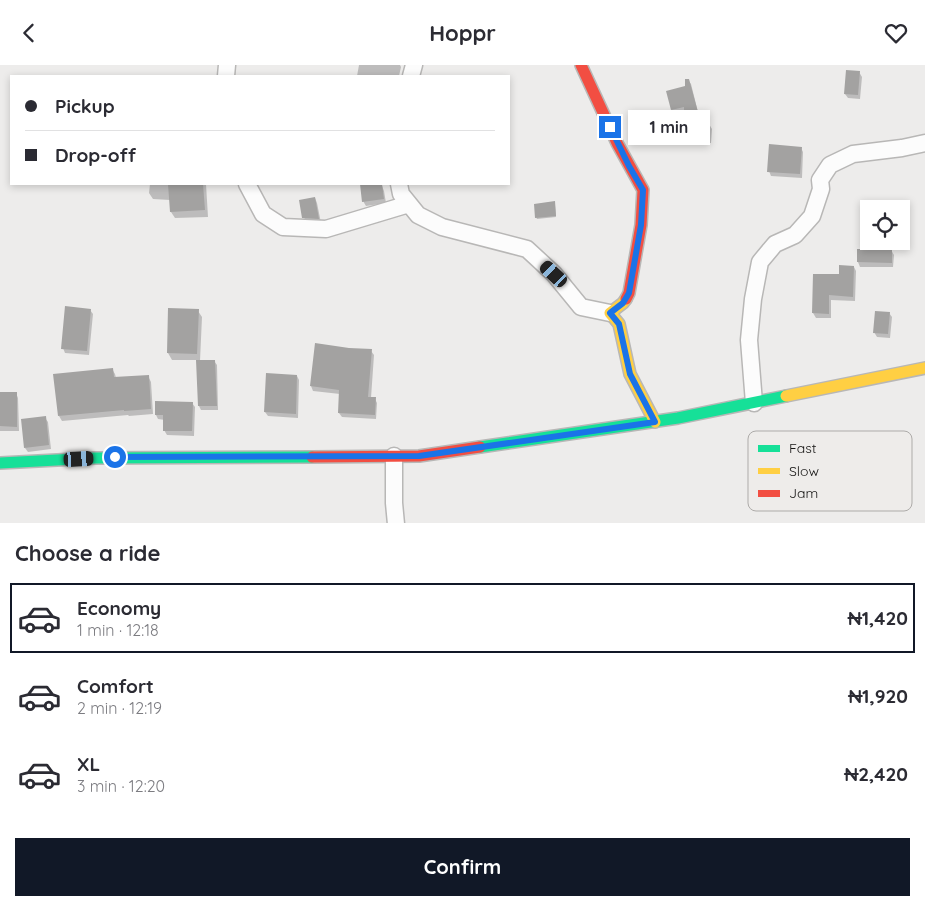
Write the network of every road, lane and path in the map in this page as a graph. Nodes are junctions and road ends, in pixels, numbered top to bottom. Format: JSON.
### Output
{"nodes":[{"id":1,"x":581,"y":65,"type":"edge"},
{"id":2,"x":925,"y":143,"type":"edge"},
{"id":3,"x":248,"y":185,"type":"edge"},
{"id":4,"x":399,"y":185,"type":"edge"},
{"id":5,"x":409,"y":204,"type":"junction"},
{"id":6,"x":610,"y":313,"type":"junction"},
{"id":7,"x":925,"y":368,"type":"edge"},
{"id":8,"x":754,"y":403,"type":"junction"},
{"id":9,"x":655,"y":422,"type":"junction"},
{"id":10,"x":394,"y":456,"type":"junction"},
{"id":11,"x":0,"y":463,"type":"edge"},
{"id":12,"x":396,"y":523,"type":"edge"}],
"edges":[{"from":1,"to":6,"type":"street"},
{"from":2,"to":8,"type":"street"},
{"from":3,"to":5,"type":"street"},
{"from":4,"to":5,"type":"street"},
{"from":5,"to":6,"type":"street"},
{"from":6,"to":9,"type":"street"},
{"from":7,"to":8,"type":"street"},
{"from":8,"to":9,"type":"street"},
{"from":9,"to":10,"type":"street"},
{"from":10,"to":11,"type":"street"},
{"from":10,"to":12,"type":"street"}]}
